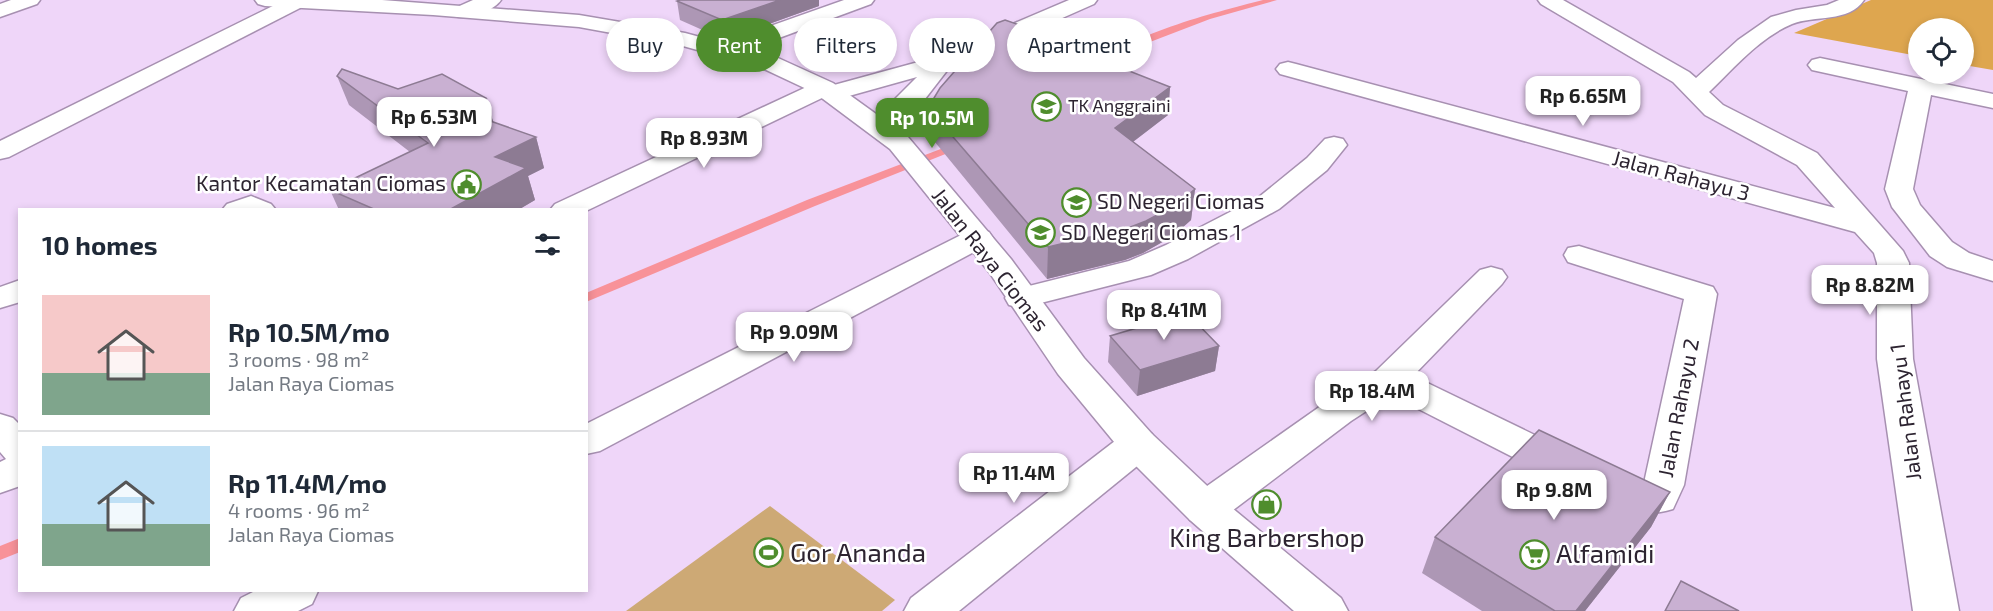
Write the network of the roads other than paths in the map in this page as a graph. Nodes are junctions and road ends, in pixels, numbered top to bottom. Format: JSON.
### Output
{"nodes":[{"id":1,"x":30,"y":0,"type":"edge"},
{"id":2,"x":265,"y":0,"type":"edge"},
{"id":3,"x":491,"y":0,"type":"edge"},
{"id":4,"x":864,"y":0,"type":"edge"},
{"id":5,"x":1087,"y":0,"type":"edge"},
{"id":6,"x":1854,"y":0,"type":"edge"},
{"id":7,"x":1557,"y":1,"type":"edge"},
{"id":8,"x":295,"y":3,"type":"junction"},
{"id":9,"x":0,"y":11,"type":"edge"},
{"id":10,"x":462,"y":12,"type":"junction"},
{"id":11,"x":782,"y":29,"type":"edge"},
{"id":12,"x":995,"y":40,"type":"edge"},
{"id":13,"x":696,"y":43,"type":"edge"},
{"id":14,"x":1820,"y":65,"type":"dead end"},
{"id":15,"x":782,"y":69,"type":"edge"},
{"id":16,"x":1288,"y":69,"type":"dead end"},
{"id":17,"x":909,"y":71,"type":"edge"},
{"id":18,"x":934,"y":72,"type":"edge"},
{"id":19,"x":1921,"y":86,"type":"junction"},
{"id":20,"x":827,"y":91,"type":"junction"},
{"id":21,"x":1696,"y":91,"type":"junction"},
{"id":22,"x":1993,"y":101,"type":"edge"},
{"id":23,"x":889,"y":135,"type":"junction"},
{"id":24,"x":1334,"y":145,"type":"dead end"},
{"id":25,"x":0,"y":151,"type":"edge"},
{"id":26,"x":243,"y":208,"type":"edge"},
{"id":27,"x":257,"y":208,"type":"edge"},
{"id":28,"x":569,"y":208,"type":"edge"},
{"id":29,"x":1867,"y":226,"type":"junction"},
{"id":30,"x":978,"y":238,"type":"junction"},
{"id":31,"x":1578,"y":255,"type":"dead end"},
{"id":32,"x":1993,"y":272,"type":"edge"},
{"id":33,"x":1491,"y":277,"type":"dead end"},
{"id":34,"x":18,"y":291,"type":"edge"},
{"id":35,"x":0,"y":298,"type":"edge"},
{"id":36,"x":1021,"y":298,"type":"junction"},
{"id":37,"x":1389,"y":379,"type":"junction"},
{"id":38,"x":0,"y":427,"type":"edge"},
{"id":39,"x":588,"y":440,"type":"edge"},
{"id":40,"x":1138,"y":444,"type":"junction"},
{"id":41,"x":18,"y":448,"type":"edge"},
{"id":42,"x":18,"y":470,"type":"edge"},
{"id":43,"x":0,"y":478,"type":"edge"},
{"id":44,"x":1205,"y":509,"type":"junction"},
{"id":45,"x":294,"y":592,"type":"edge"},
{"id":46,"x":257,"y":611,"type":"edge"},
{"id":47,"x":927,"y":611,"type":"edge"},
{"id":48,"x":1325,"y":611,"type":"edge"},
{"id":49,"x":1936,"y":611,"type":"edge"}],
"edges":[{"from":1,"to":9,"type":"street"},
{"from":2,"to":8,"type":"street","name":"Jalan Raya Ciomas"},
{"from":3,"to":10,"type":"street"},
{"from":4,"to":11,"type":"street"},
{"from":5,"to":12,"type":"street"},
{"from":6,"to":21,"type":"street"},
{"from":7,"to":21,"type":"street","name":"Jalan Rahayu 1"},
{"from":8,"to":10,"type":"street","name":"Jalan Raya Ciomas"},
{"from":8,"to":25,"type":"street"},
{"from":10,"to":13,"type":"street","name":"Jalan Raya Ciomas"},
{"from":14,"to":19,"type":"street"},
{"from":15,"to":20,"type":"street","name":"Jalan Raya Ciomas"},
{"from":16,"to":29,"type":"street","name":"Jalan Rahayu 3"},
{"from":17,"to":20,"type":"street"},
{"from":18,"to":23,"type":"street"},
{"from":19,"to":22,"type":"street"},
{"from":19,"to":32,"type":"street"},
{"from":20,"to":23,"type":"street","name":"Jalan Raya Ciomas"},
{"from":20,"to":28,"type":"street"},
{"from":21,"to":29,"type":"street","name":"Jalan Rahayu 1"},
{"from":23,"to":30,"type":"street","name":"Jalan Raya Ciomas"},
{"from":24,"to":36,"type":"street"},
{"from":26,"to":27,"type":"street"},
{"from":29,"to":49,"type":"street","name":"Jalan Rahayu 1"},
{"from":30,"to":36,"type":"street","name":"Jalan Raya Ciomas"},
{"from":30,"to":39,"type":"street"},
{"from":31,"to":37,"type":"street","name":"Jalan Rahayu 2"},
{"from":33,"to":37,"type":"street"},
{"from":34,"to":35,"type":"street"},
{"from":36,"to":40,"type":"street","name":"Jalan Raya Ciomas"},
{"from":37,"to":44,"type":"street"},
{"from":38,"to":41,"type":"street"},
{"from":40,"to":44,"type":"street","name":"Jalan Raya Ciomas"},
{"from":40,"to":47,"type":"street"},
{"from":42,"to":43,"type":"street"},
{"from":44,"to":48,"type":"street","name":"Jalan Raya Ciomas"},
{"from":45,"to":46,"type":"street"}]}
